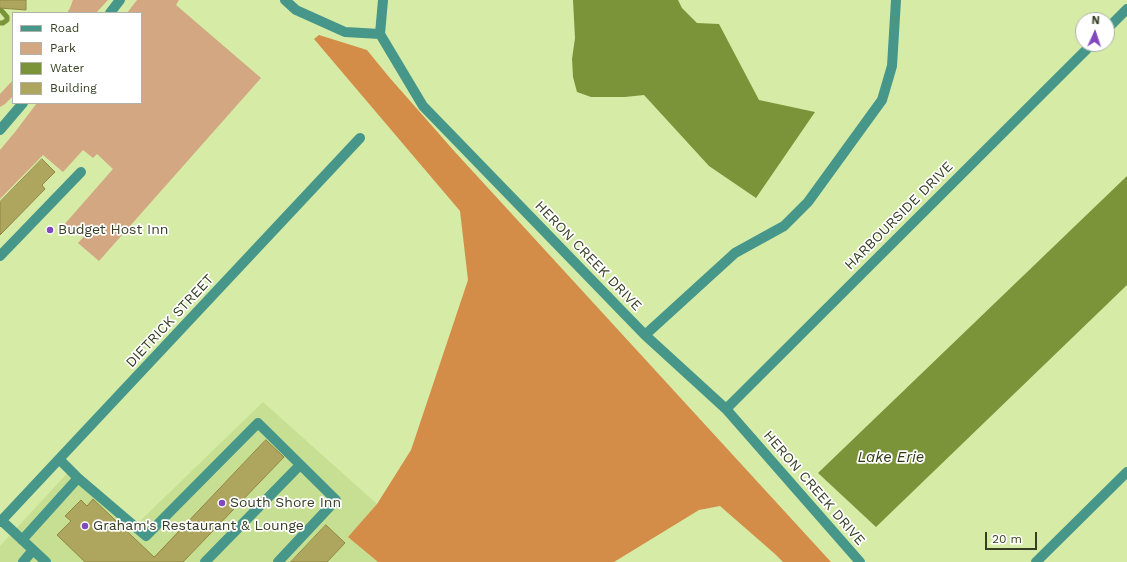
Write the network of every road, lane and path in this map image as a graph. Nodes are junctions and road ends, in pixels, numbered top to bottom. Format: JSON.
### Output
{"nodes":[{"id":1,"x":120,"y":0,"type":"edge"},
{"id":2,"x":285,"y":0,"type":"edge"},
{"id":3,"x":383,"y":0,"type":"edge"},
{"id":4,"x":896,"y":0,"type":"edge"},
{"id":5,"x":1127,"y":9,"type":"edge"},
{"id":6,"x":111,"y":12,"type":"edge"},
{"id":7,"x":1115,"y":21,"type":"edge"},
{"id":8,"x":380,"y":34,"type":"junction"},
{"id":9,"x":1084,"y":52,"type":"edge"},
{"id":10,"x":23,"y":104,"type":"edge"},
{"id":11,"x":0,"y":130,"type":"edge"},
{"id":12,"x":360,"y":138,"type":"dead end"},
{"id":13,"x":81,"y":172,"type":"dead end"},
{"id":14,"x":0,"y":256,"type":"edge"},
{"id":15,"x":645,"y":335,"type":"junction"},
{"id":16,"x":726,"y":408,"type":"junction"},
{"id":17,"x":59,"y":459,"type":"junction"},
{"id":18,"x":300,"y":465,"type":"junction"},
{"id":19,"x":1127,"y":472,"type":"edge"},
{"id":20,"x":78,"y":478,"type":"junction"},
{"id":21,"x":1,"y":522,"type":"edge"},
{"id":22,"x":22,"y":540,"type":"junction"},
{"id":23,"x":33,"y":550,"type":"junction"},
{"id":24,"x":23,"y":562,"type":"edge"},
{"id":25,"x":46,"y":562,"type":"edge"},
{"id":26,"x":205,"y":562,"type":"edge"},
{"id":27,"x":278,"y":562,"type":"edge"},
{"id":28,"x":860,"y":562,"type":"edge"},
{"id":29,"x":1036,"y":562,"type":"edge"}],
"edges":[{"from":1,"to":6,"type":"street"},
{"from":2,"to":8,"type":"street"},
{"from":3,"to":8,"type":"street"},
{"from":4,"to":15,"type":"street"},
{"from":5,"to":7,"type":"street"},
{"from":8,"to":15,"type":"street","name":"HERON CREEK DRIVE"},
{"from":9,"to":16,"type":"street","name":"HARBOURSIDE DRIVE"},
{"from":10,"to":11,"type":"street"},
{"from":12,"to":17,"type":"street","name":"DIETRICK STREET"},
{"from":13,"to":14,"type":"street"},
{"from":15,"to":16,"type":"street","name":"HERON CREEK DRIVE"},
{"from":16,"to":28,"type":"street","name":"HERON CREEK DRIVE"},
{"from":17,"to":20,"type":"street"},
{"from":17,"to":21,"type":"street","name":"DIETRICK STREET"},
{"from":18,"to":20,"type":"street"},
{"from":18,"to":26,"type":"street"},
{"from":18,"to":27,"type":"street"},
{"from":19,"to":29,"type":"street"},
{"from":20,"to":22,"type":"street"},
{"from":21,"to":22,"type":"street"},
{"from":22,"to":23,"type":"street"},
{"from":23,"to":24,"type":"street"},
{"from":23,"to":25,"type":"street"}]}
